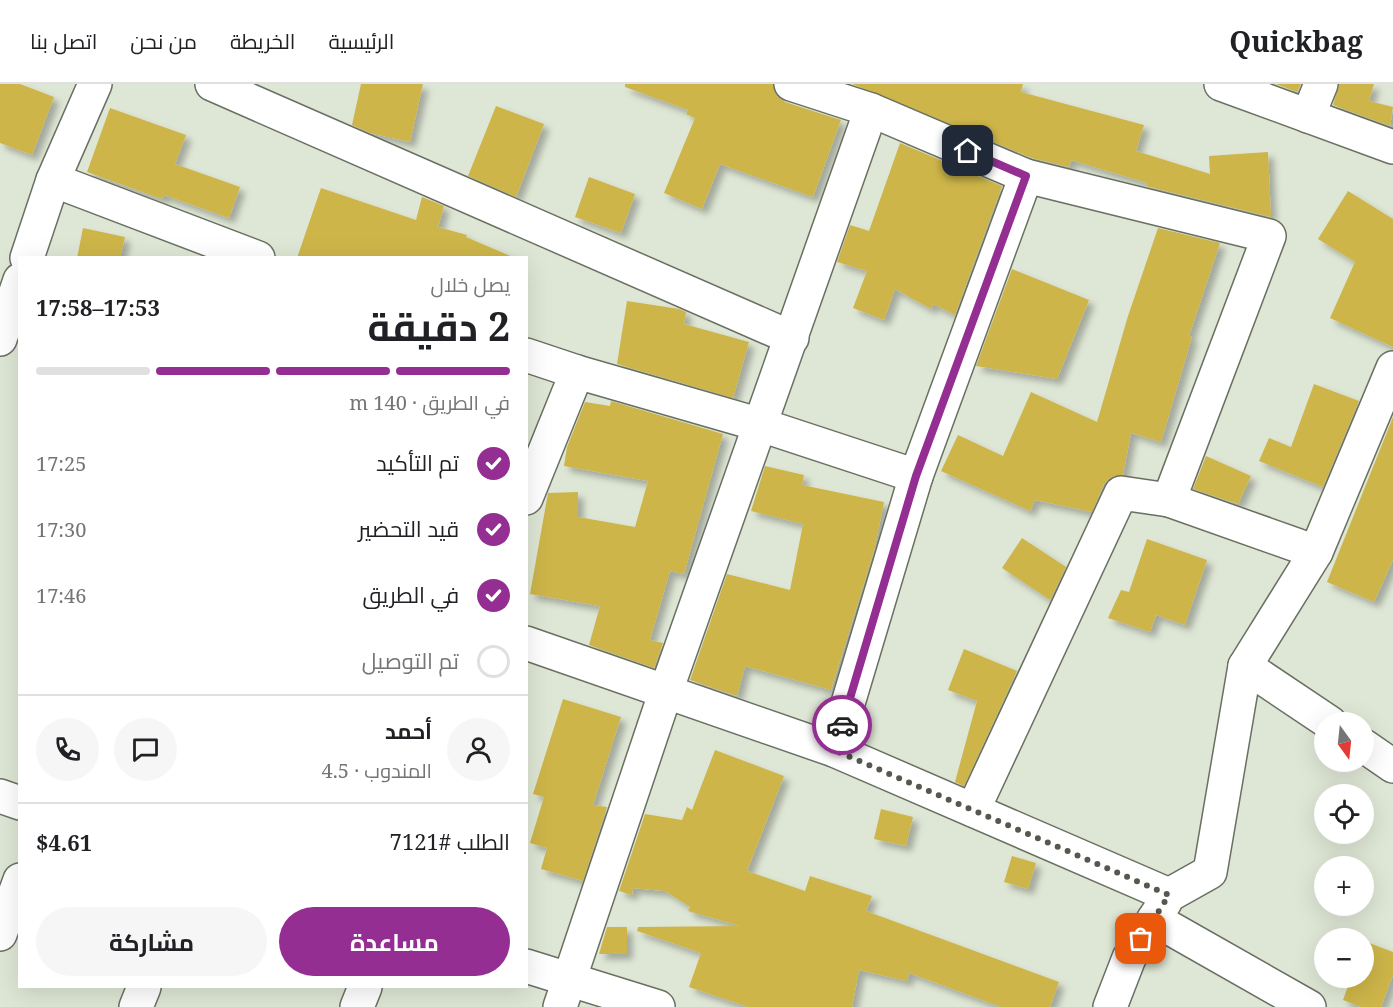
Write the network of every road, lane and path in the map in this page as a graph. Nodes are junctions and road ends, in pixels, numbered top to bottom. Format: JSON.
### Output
{"nodes":[{"id":1,"x":95,"y":84,"type":"edge"},
{"id":2,"x":212,"y":84,"type":"edge"},
{"id":3,"x":791,"y":84,"type":"edge"},
{"id":4,"x":1221,"y":84,"type":"edge"},
{"id":5,"x":1321,"y":84,"type":"edge"},
{"id":6,"x":871,"y":110,"type":"junction"},
{"id":7,"x":1308,"y":116,"type":"junction"},
{"id":8,"x":1393,"y":147,"type":"edge"},
{"id":9,"x":1026,"y":176,"type":"junction"},
{"id":10,"x":52,"y":180,"type":"junction"},
{"id":11,"x":242,"y":255,"type":"edge"},
{"id":12,"x":28,"y":256,"type":"edge"},
{"id":13,"x":18,"y":286,"type":"edge"},
{"id":14,"x":792,"y":338,"type":"junction"},
{"id":15,"x":0,"y":339,"type":"edge"},
{"id":16,"x":528,"y":356,"type":"edge"},
{"id":17,"x":1393,"y":368,"type":"edge"},
{"id":18,"x":576,"y":372,"type":"junction"},
{"id":19,"x":761,"y":425,"type":"junction"},
{"id":20,"x":916,"y":476,"type":"junction"},
{"id":21,"x":528,"y":493,"type":"edge"},
{"id":22,"x":1169,"y":500,"type":"junction"},
{"id":23,"x":1316,"y":552,"type":"junction"},
{"id":24,"x":528,"y":644,"type":"edge"},
{"id":25,"x":1245,"y":666,"type":"junction"},
{"id":26,"x":666,"y":691,"type":"junction"},
{"id":27,"x":1314,"y":713,"type":"edge"},
{"id":28,"x":834,"y":750,"type":"junction"},
{"id":29,"x":1374,"y":753,"type":"edge"},
{"id":30,"x":1393,"y":766,"type":"edge"},
{"id":31,"x":0,"y":796,"type":"edge"},
{"id":32,"x":18,"y":802,"type":"edge"},
{"id":33,"x":973,"y":810,"type":"junction"},
{"id":34,"x":18,"y":885,"type":"edge"},
{"id":35,"x":1161,"y":907,"type":"junction"},
{"id":36,"x":0,"y":934,"type":"edge"},
{"id":37,"x":528,"y":967,"type":"edge"},
{"id":38,"x":144,"y":988,"type":"edge"},
{"id":39,"x":365,"y":988,"type":"edge"},
{"id":40,"x":565,"y":994,"type":"edge"},
{"id":41,"x":136,"y":1007,"type":"edge"},
{"id":42,"x":357,"y":1007,"type":"edge"},
{"id":43,"x":658,"y":1007,"type":"edge"},
{"id":44,"x":1110,"y":1007,"type":"edge"},
{"id":45,"x":1309,"y":1007,"type":"edge"}],
"edges":[{"from":1,"to":10,"type":"street"},
{"from":2,"to":14,"type":"street"},
{"from":3,"to":6,"type":"street"},
{"from":4,"to":7,"type":"street"},
{"from":5,"to":7,"type":"street"},
{"from":6,"to":9,"type":"street"},
{"from":6,"to":14,"type":"street"},
{"from":7,"to":8,"type":"street"},
{"from":9,"to":20,"type":"street"},
{"from":9,"to":22,"type":"street"},
{"from":10,"to":11,"type":"street"},
{"from":10,"to":12,"type":"street"},
{"from":13,"to":15,"type":"street"},
{"from":14,"to":19,"type":"street"},
{"from":16,"to":18,"type":"street"},
{"from":17,"to":23,"type":"street"},
{"from":18,"to":19,"type":"street"},
{"from":18,"to":21,"type":"street"},
{"from":19,"to":20,"type":"street"},
{"from":19,"to":26,"type":"street"},
{"from":20,"to":28,"type":"street"},
{"from":22,"to":23,"type":"street"},
{"from":22,"to":33,"type":"street"},
{"from":23,"to":25,"type":"street"},
{"from":24,"to":26,"type":"street"},
{"from":25,"to":27,"type":"street"},
{"from":25,"to":35,"type":"street"},
{"from":26,"to":28,"type":"street"},
{"from":26,"to":40,"type":"street"},
{"from":28,"to":33,"type":"street"},
{"from":29,"to":30,"type":"street"},
{"from":31,"to":32,"type":"street"},
{"from":33,"to":35,"type":"street"},
{"from":34,"to":36,"type":"street"},
{"from":35,"to":44,"type":"street"},
{"from":35,"to":45,"type":"street"},
{"from":37,"to":40,"type":"street"},
{"from":38,"to":41,"type":"street"},
{"from":39,"to":42,"type":"street"},
{"from":40,"to":43,"type":"street"}]}
